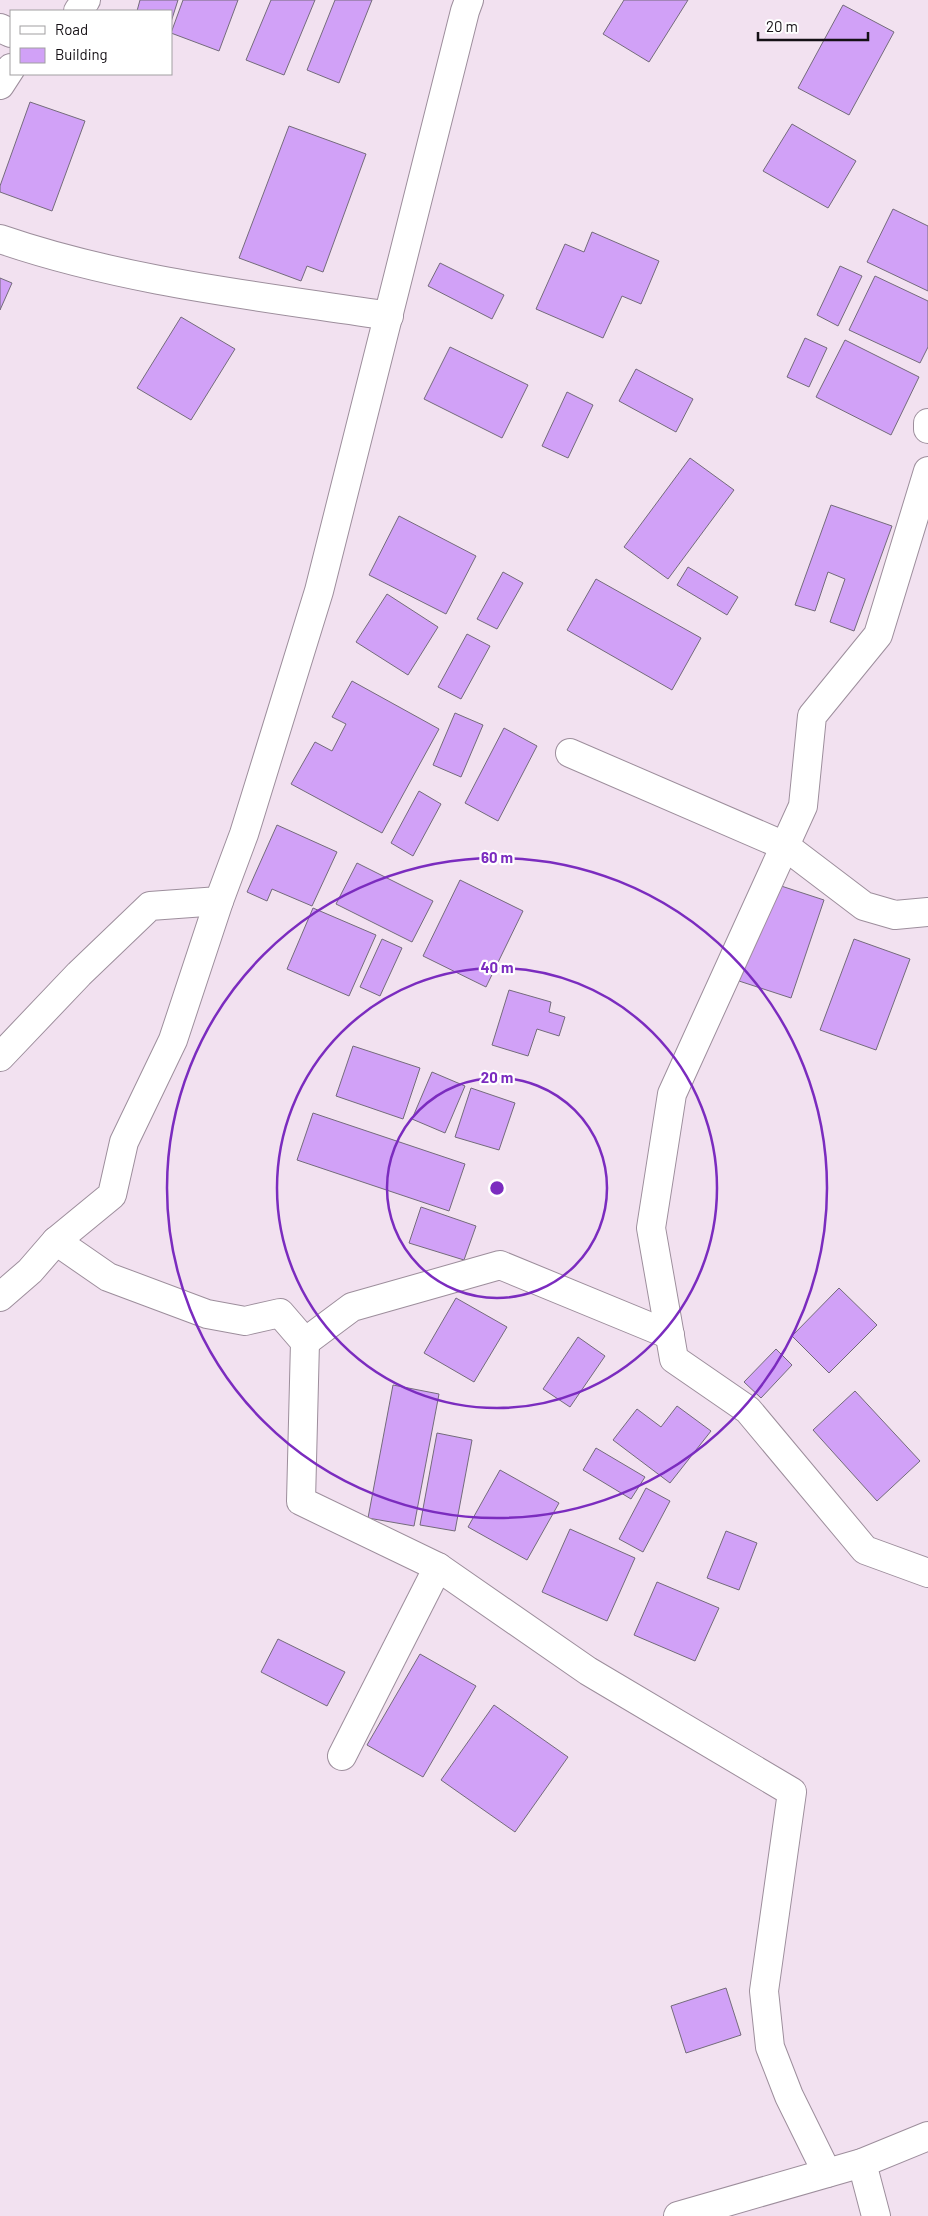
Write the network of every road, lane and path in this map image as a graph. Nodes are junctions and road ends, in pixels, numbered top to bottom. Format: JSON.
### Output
{"nodes":[{"id":1,"x":469,"y":0,"type":"edge"},
{"id":2,"x":10,"y":70,"type":"edge"},
{"id":3,"x":0,"y":85,"type":"edge"},
{"id":4,"x":0,"y":239,"type":"edge"},
{"id":5,"x":389,"y":316,"type":"junction"},
{"id":6,"x":928,"y":423,"type":"edge"},
{"id":7,"x":928,"y":429,"type":"edge"},
{"id":8,"x":928,"y":471,"type":"edge"},
{"id":9,"x":570,"y":753,"type":"dead end"},
{"id":10,"x":785,"y":846,"type":"junction"},
{"id":11,"x":219,"y":901,"type":"junction"},
{"id":12,"x":928,"y":912,"type":"edge"},
{"id":13,"x":0,"y":1057,"type":"edge"},
{"id":14,"x":56,"y":1241,"type":"junction"},
{"id":15,"x":0,"y":1297,"type":"edge"},
{"id":16,"x":670,"y":1335,"type":"junction"},
{"id":17,"x":305,"y":1342,"type":"junction"},
{"id":18,"x":438,"y":1566,"type":"junction"},
{"id":19,"x":928,"y":1573,"type":"edge"},
{"id":20,"x":342,"y":1756,"type":"dead end"},
{"id":21,"x":928,"y":2136,"type":"edge"},
{"id":22,"x":862,"y":2162,"type":"junction"},
{"id":23,"x":827,"y":2173,"type":"junction"},
{"id":24,"x":678,"y":2216,"type":"edge"},
{"id":25,"x":876,"y":2216,"type":"edge"}],
"edges":[{"from":1,"to":5,"type":"street"},
{"from":2,"to":3,"type":"street"},
{"from":4,"to":5,"type":"street"},
{"from":5,"to":11,"type":"street"},
{"from":6,"to":7,"type":"street"},
{"from":8,"to":10,"type":"street"},
{"from":9,"to":10,"type":"street"},
{"from":10,"to":12,"type":"street"},
{"from":10,"to":16,"type":"street"},
{"from":11,"to":13,"type":"street"},
{"from":11,"to":14,"type":"street"},
{"from":14,"to":15,"type":"street"},
{"from":14,"to":17,"type":"street"},
{"from":16,"to":17,"type":"street"},
{"from":16,"to":19,"type":"street"},
{"from":17,"to":18,"type":"street"},
{"from":18,"to":20,"type":"street"},
{"from":18,"to":23,"type":"street"},
{"from":21,"to":22,"type":"street"},
{"from":22,"to":23,"type":"street"},
{"from":22,"to":25,"type":"street"},
{"from":23,"to":24,"type":"street"}]}
